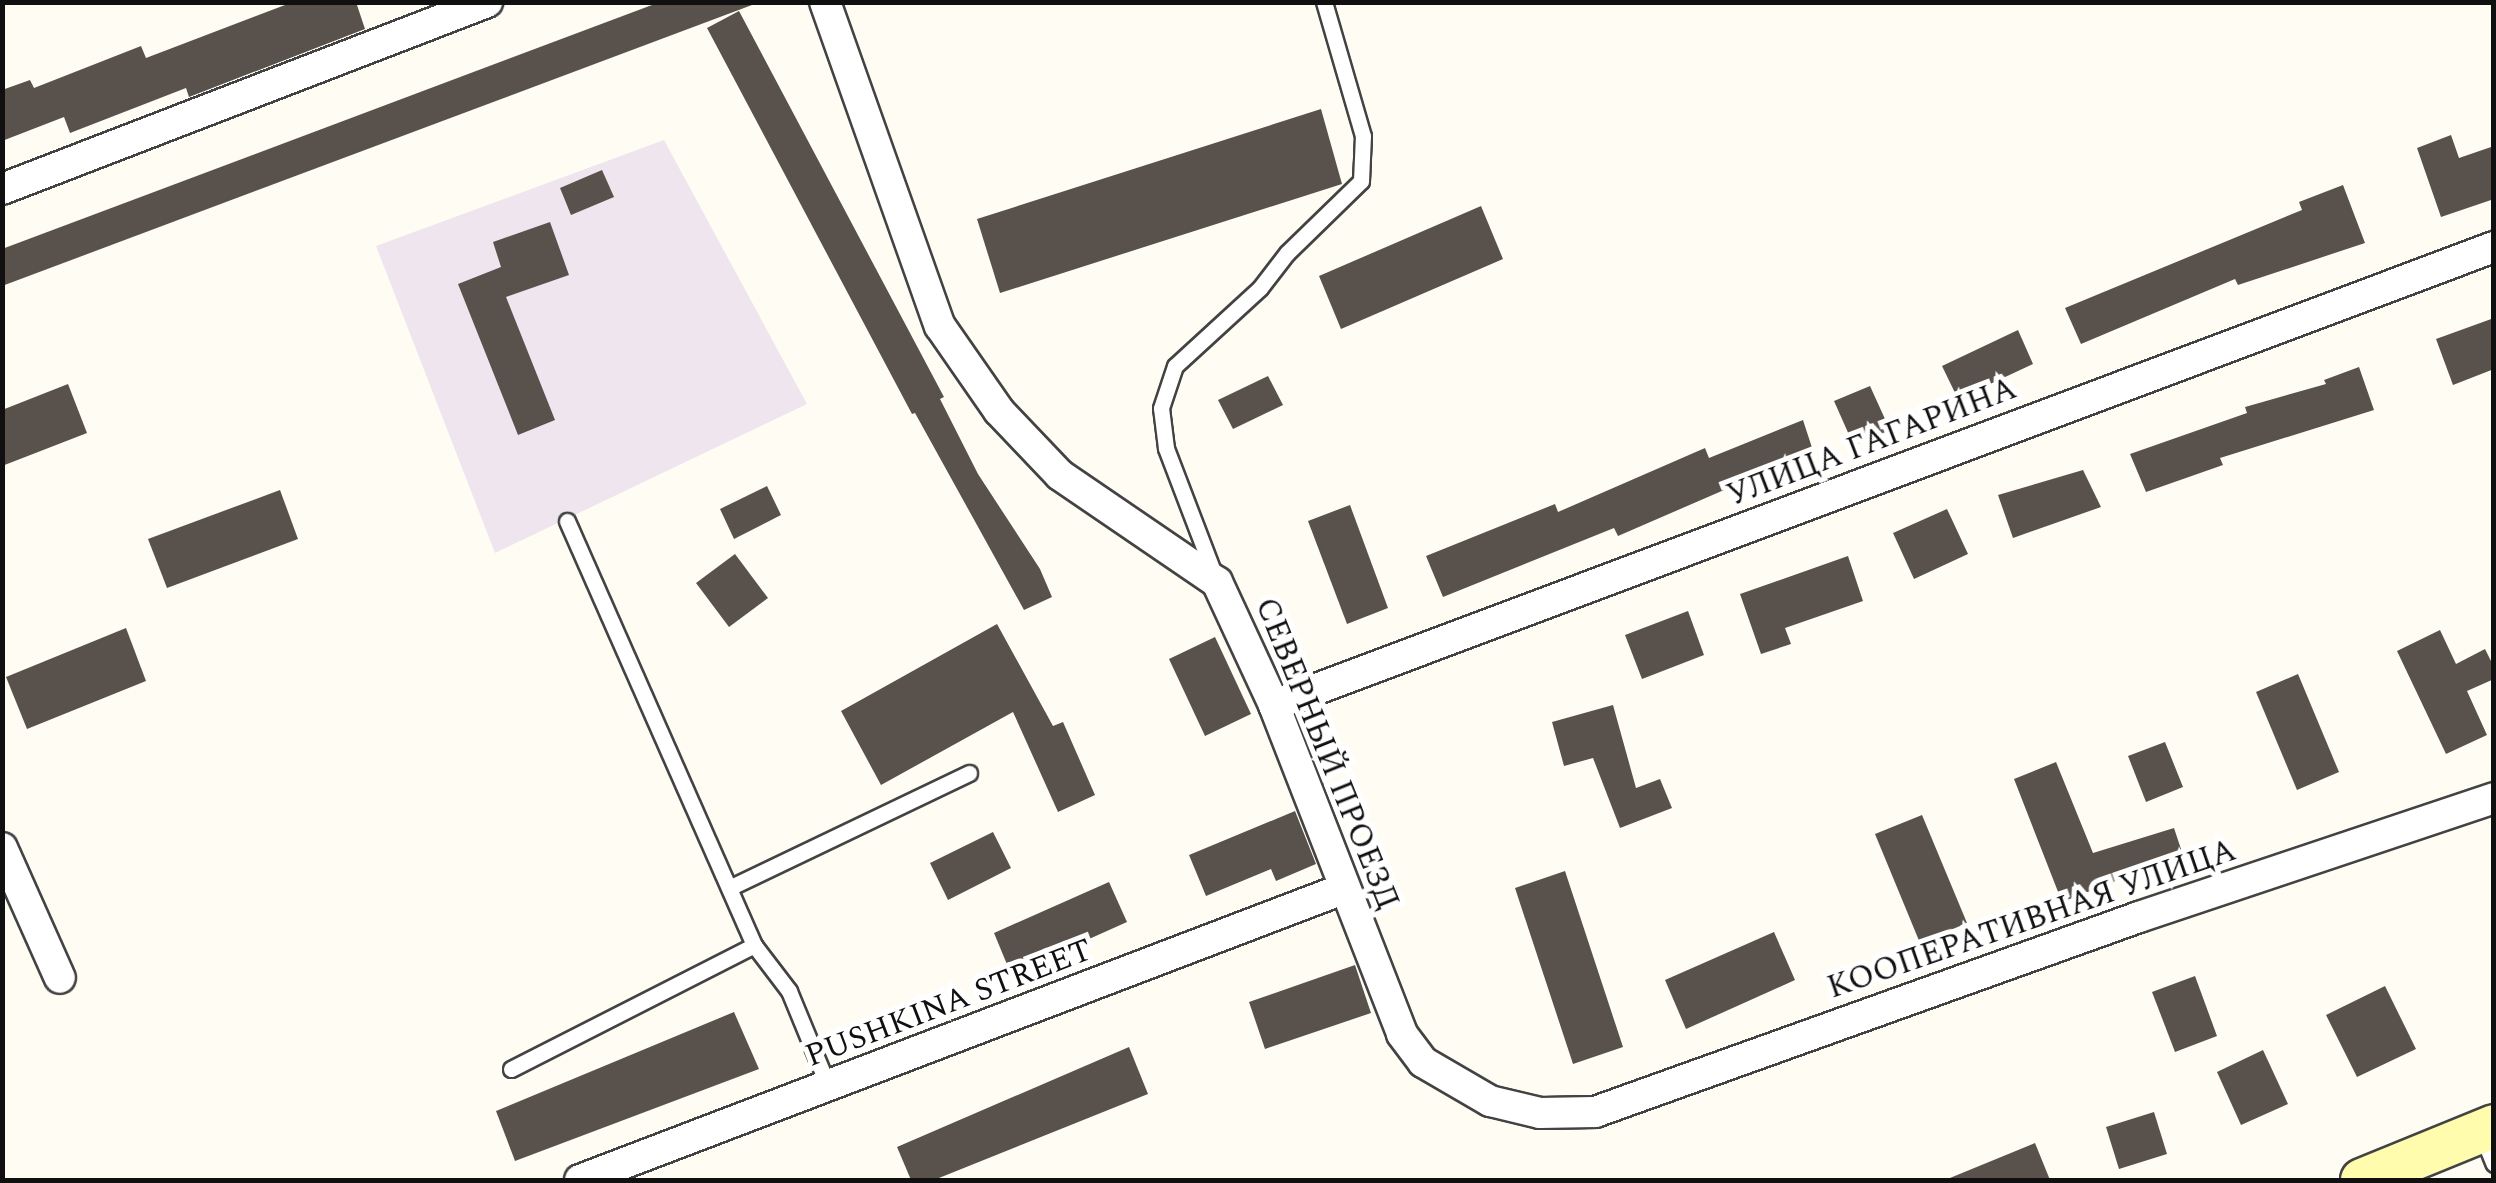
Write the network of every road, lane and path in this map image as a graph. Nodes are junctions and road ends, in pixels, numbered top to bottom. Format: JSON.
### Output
{"nodes":[{"id":1,"x":487,"y":2,"type":"edge"},
{"id":2,"x":825,"y":2,"type":"edge"},
{"id":3,"x":1324,"y":2,"type":"edge"},
{"id":4,"x":2,"y":188,"type":"edge"},
{"id":5,"x":2494,"y":247,"type":"edge"},
{"id":6,"x":567,"y":521,"type":"dead end"},
{"id":7,"x":1218,"y":582,"type":"junction"},
{"id":8,"x":1274,"y":705,"type":"junction"},
{"id":9,"x":969,"y":773,"type":"dead end"},
{"id":10,"x":2494,"y":798,"type":"edge"},
{"id":11,"x":2,"y":848,"type":"edge"},
{"id":12,"x":732,"y":887,"type":"junction"},
{"id":13,"x":1342,"y":889,"type":"junction"},
{"id":14,"x":754,"y":945,"type":"junction"},
{"id":15,"x":60,"y":978,"type":"dead end"},
{"id":16,"x":511,"y":1069,"type":"dead end"},
{"id":17,"x":829,"y":1088,"type":"junction"},
{"id":18,"x":1595,"y":1112,"type":"joint"},
{"id":19,"x":2489,"y":1140,"type":"edge"},
{"id":20,"x":580,"y":1180,"type":"edge"},
{"id":21,"x":2362,"y":1180,"type":"edge"}],
"edges":[{"from":1,"to":4,"type":"street"},
{"from":2,"to":7,"type":"street","name":"СЕВЕРНЫЙ ПРОЕЗД"},
{"from":3,"to":7,"type":"lane"},
{"from":5,"to":8,"type":"street","name":"УЛИЦА ГАГАРИНА"},
{"from":6,"to":12,"type":"lane"},
{"from":7,"to":8,"type":"street","name":"СЕВЕРНЫЙ ПРОЕЗД"},
{"from":8,"to":13,"type":"street","name":"СЕВЕРНЫЙ ПРОЕЗД"},
{"from":9,"to":12,"type":"lane"},
{"from":10,"to":18,"type":"street","name":"КООПЕРАТИВНАЯ УЛИЦА"},
{"from":11,"to":15,"type":"street"},
{"from":12,"to":14,"type":"lane"},
{"from":13,"to":17,"type":"street","name":"PUSHKINA STREET"},
{"from":13,"to":18,"type":"street","name":"СЕВЕРНЫЙ ПРОЕЗД"},
{"from":14,"to":16,"type":"lane"},
{"from":14,"to":17,"type":"lane"},
{"from":17,"to":20,"type":"street","name":"PUSHKINA STREET"},
{"from":19,"to":21,"type":"street"}]}
